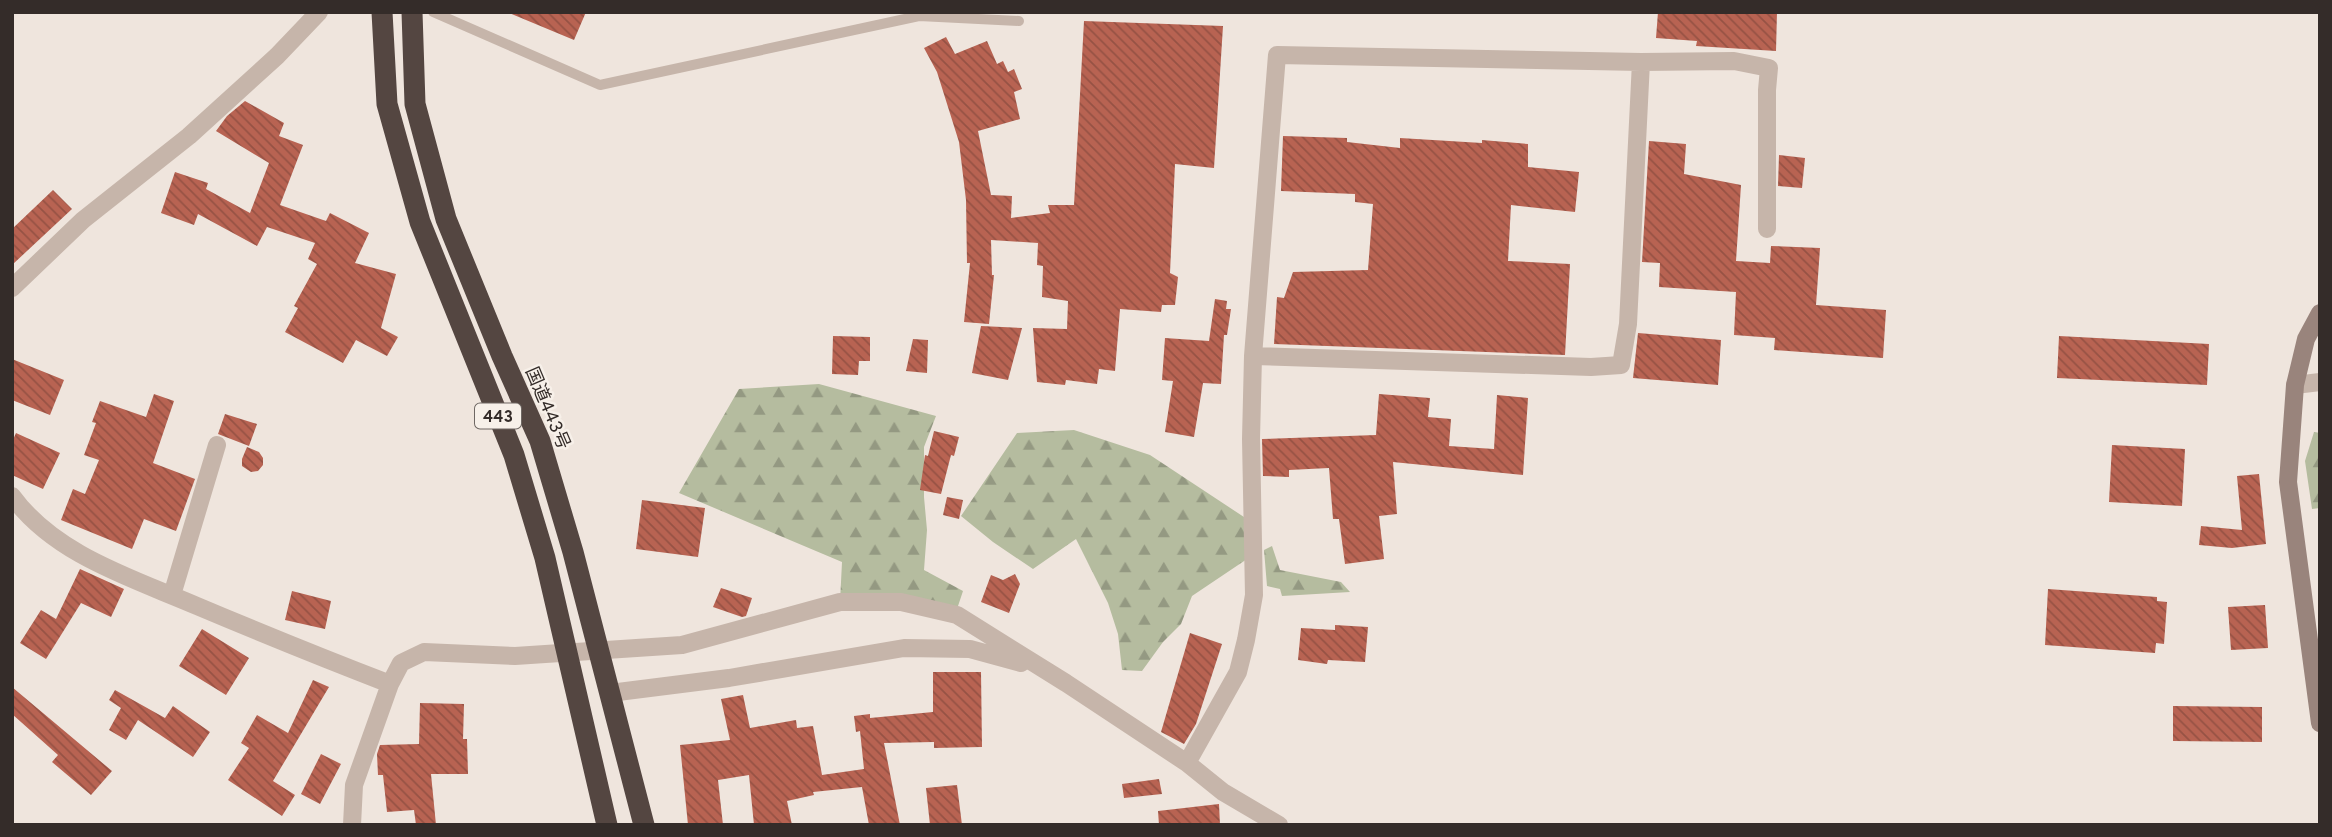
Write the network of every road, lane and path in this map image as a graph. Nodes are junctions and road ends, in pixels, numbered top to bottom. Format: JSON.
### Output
{"nodes":[{"id":1,"x":319,"y":12,"type":"edge"},
{"id":2,"x":382,"y":12,"type":"edge"},
{"id":3,"x":412,"y":12,"type":"edge"},
{"id":4,"x":433,"y":12,"type":"edge"},
{"id":5,"x":1019,"y":22,"type":"dead end"},
{"id":6,"x":1641,"y":62,"type":"junction"},
{"id":7,"x":1767,"y":229,"type":"dead end"},
{"id":8,"x":12,"y":288,"type":"edge"},
{"id":9,"x":2320,"y":313,"type":"edge"},
{"id":10,"x":1253,"y":356,"type":"junction"},
{"id":11,"x":2320,"y":382,"type":"edge"},
{"id":12,"x":2295,"y":385,"type":"junction"},
{"id":13,"x":217,"y":445,"type":"dead end"},
{"id":14,"x":12,"y":496,"type":"edge"},
{"id":15,"x":172,"y":595,"type":"junction"},
{"id":16,"x":1042,"y":668,"type":"junction"},
{"id":17,"x":390,"y":684,"type":"junction"},
{"id":18,"x":610,"y":693,"type":"junction"},
{"id":19,"x":2320,"y":723,"type":"edge"},
{"id":20,"x":1187,"y":764,"type":"junction"},
{"id":21,"x":352,"y":825,"type":"edge"},
{"id":22,"x":607,"y":825,"type":"edge"},
{"id":23,"x":644,"y":825,"type":"edge"},
{"id":24,"x":1279,"y":825,"type":"edge"}],
"edges":[{"from":1,"to":8,"type":"street"},
{"from":2,"to":22,"type":"highway","number":"443"},
{"from":3,"to":18,"type":"highway","name":"国道443号","number":"443"},
{"from":4,"to":5,"type":"lane"},
{"from":6,"to":7,"type":"street"},
{"from":6,"to":10,"type":"street"},
{"from":6,"to":10,"type":"street"},
{"from":9,"to":12,"type":"street"},
{"from":10,"to":20,"type":"street"},
{"from":11,"to":12,"type":"street"},
{"from":12,"to":19,"type":"street"},
{"from":13,"to":15,"type":"street"},
{"from":14,"to":15,"type":"street"},
{"from":15,"to":17,"type":"street"},
{"from":16,"to":17,"type":"street"},
{"from":16,"to":18,"type":"street"},
{"from":16,"to":20,"type":"street"},
{"from":17,"to":21,"type":"street"},
{"from":18,"to":23,"type":"highway","name":"国道443号","number":"443"},
{"from":20,"to":24,"type":"street"}]}
